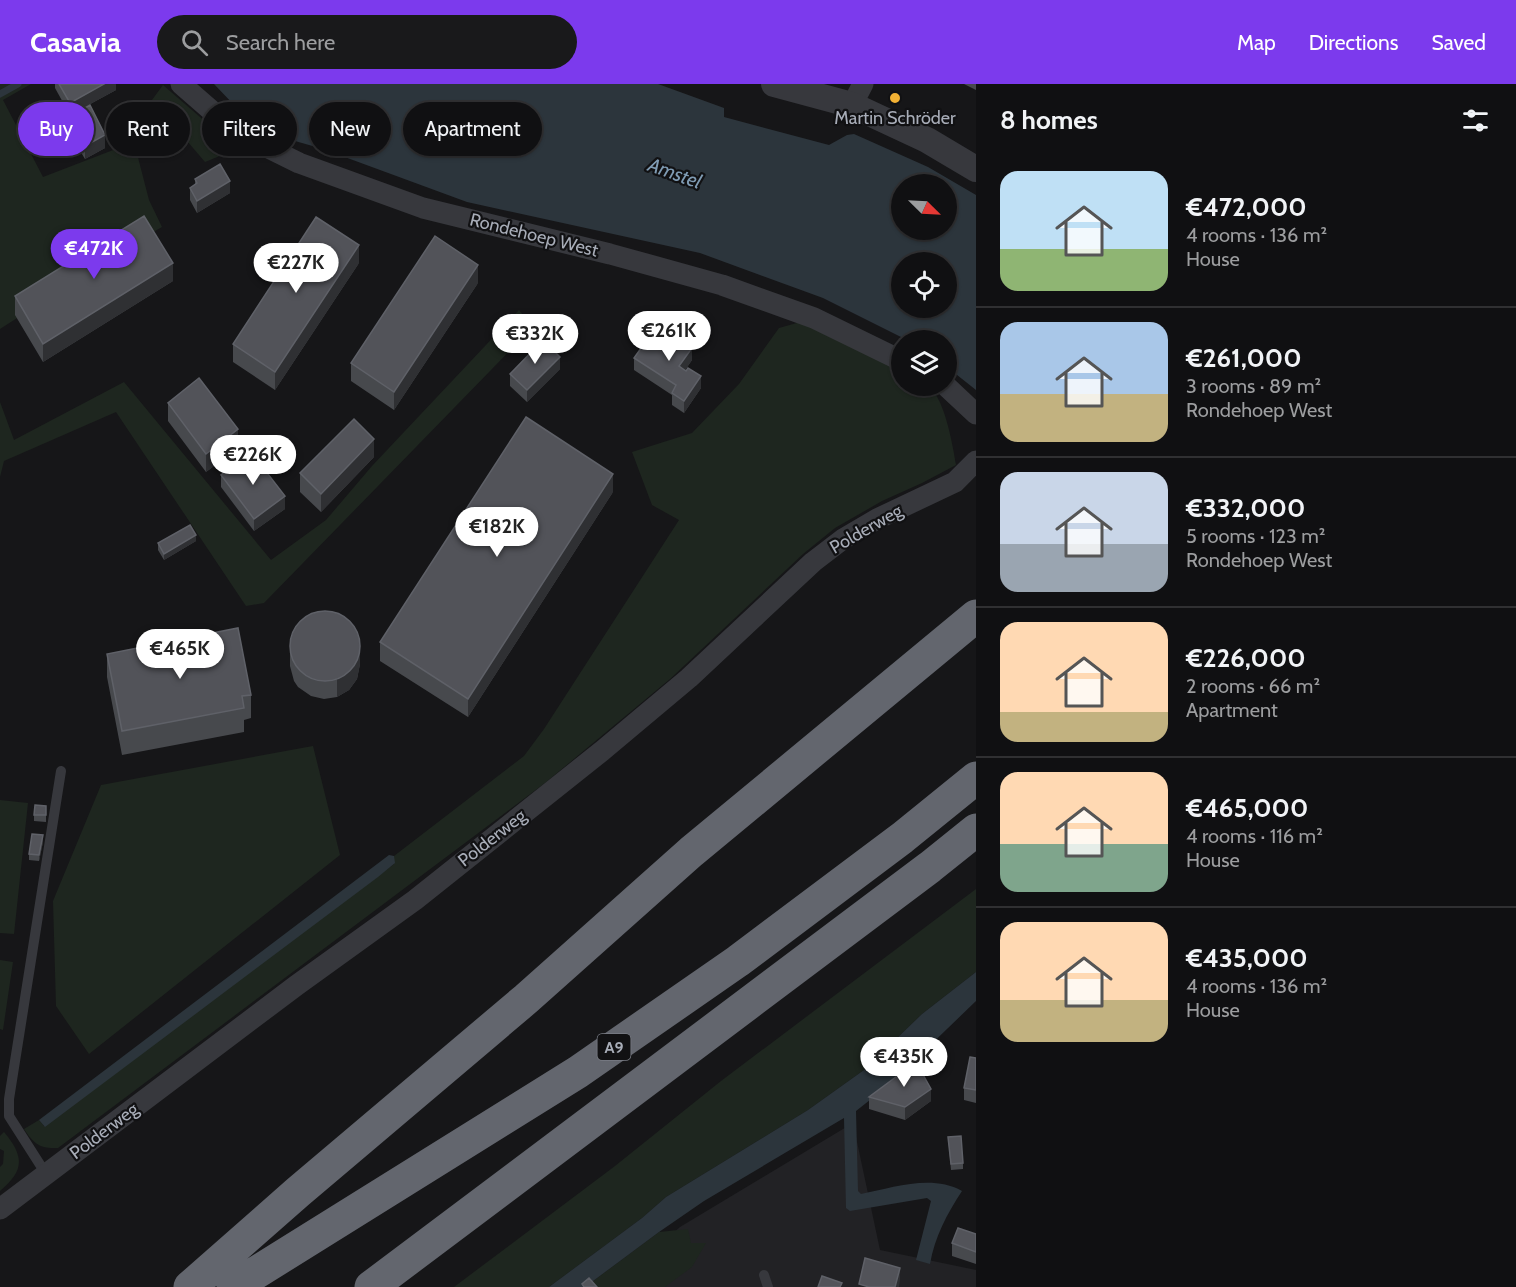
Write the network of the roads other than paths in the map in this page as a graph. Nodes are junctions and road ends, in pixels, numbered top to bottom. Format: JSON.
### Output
{"nodes":[{"id":1,"x":181,"y":84,"type":"edge"},
{"id":2,"x":774,"y":84,"type":"edge"},
{"id":3,"x":858,"y":95,"type":"edge"},
{"id":4,"x":976,"y":169,"type":"edge"},
{"id":5,"x":891,"y":356,"type":"edge"},
{"id":6,"x":957,"y":396,"type":"edge"},
{"id":7,"x":976,"y":414,"type":"edge"},
{"id":8,"x":976,"y":461,"type":"edge"},
{"id":9,"x":976,"y":616,"type":"edge"},
{"id":10,"x":61,"y":771,"type":"dead end"},
{"id":11,"x":976,"y":778,"type":"edge"},
{"id":12,"x":976,"y":830,"type":"edge"},
{"id":13,"x":46,"y":1174,"type":"junction"},
{"id":14,"x":0,"y":1209,"type":"edge"},
{"id":15,"x":764,"y":1275,"type":"dead end"},
{"id":16,"x":190,"y":1287,"type":"edge"},
{"id":17,"x":233,"y":1287,"type":"edge"},
{"id":18,"x":371,"y":1287,"type":"edge"},
{"id":19,"x":768,"y":1287,"type":"edge"}],
"edges":[{"from":1,"to":5,"type":"street","name":"Rondehoep West"},
{"from":2,"to":3,"type":"street"},
{"from":3,"to":4,"type":"street"},
{"from":6,"to":7,"type":"street"},
{"from":8,"to":13,"type":"street","name":"Polderweg"},
{"from":9,"to":16,"type":"highway"},
{"from":10,"to":13,"type":"lane"},
{"from":11,"to":17,"type":"highway","number":"A9"},
{"from":12,"to":18,"type":"highway","number":"A9"},
{"from":13,"to":14,"type":"street","name":"Polderweg"},
{"from":15,"to":19,"type":"lane"}]}
